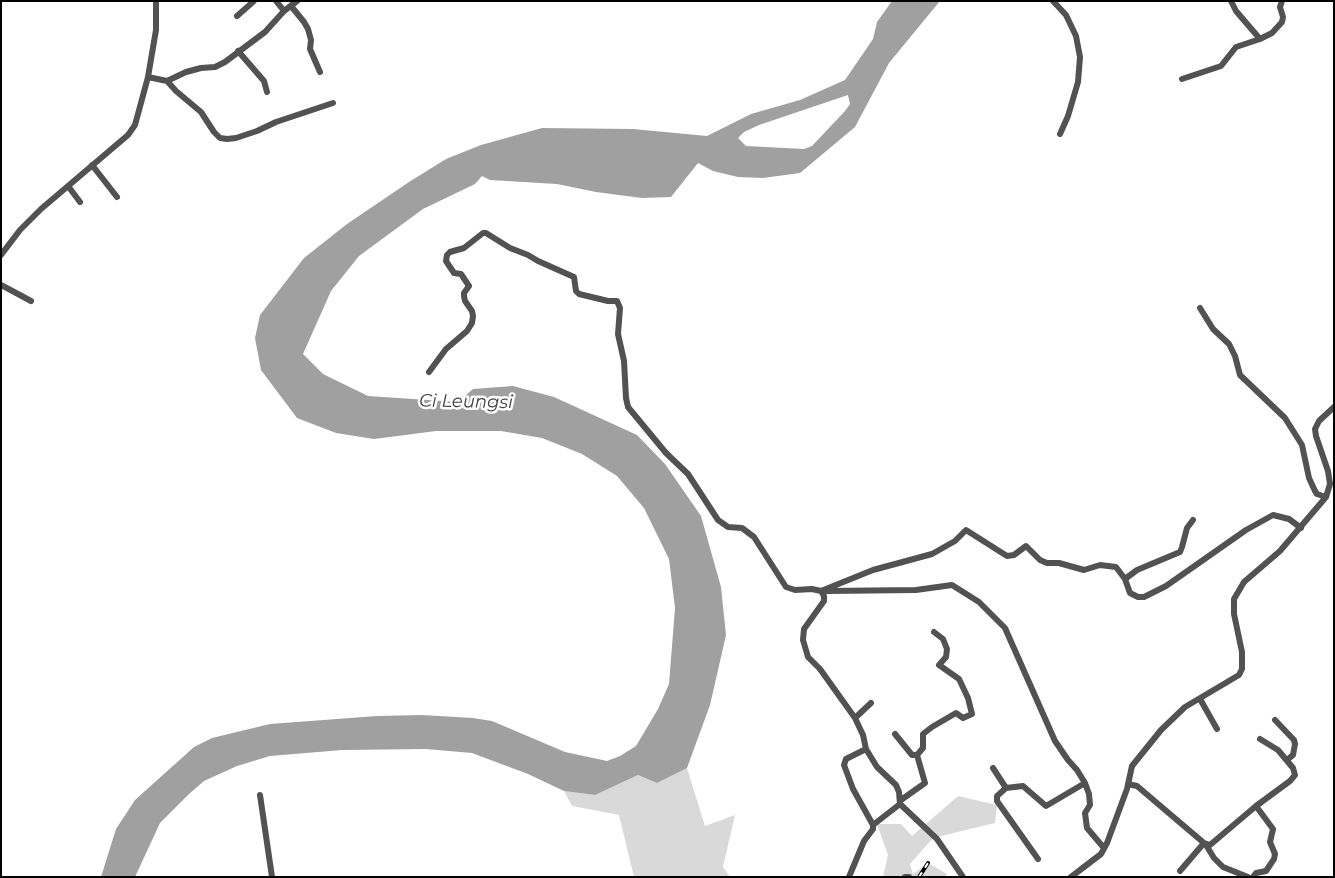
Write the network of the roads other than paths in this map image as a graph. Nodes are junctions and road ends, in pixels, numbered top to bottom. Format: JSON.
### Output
{"nodes":[{"id":1,"x":156,"y":1,"type":"edge"},
{"id":2,"x":254,"y":1,"type":"edge"},
{"id":3,"x":276,"y":1,"type":"edge"},
{"id":4,"x":297,"y":1,"type":"edge"},
{"id":5,"x":1053,"y":1,"type":"edge"},
{"id":6,"x":1231,"y":1,"type":"edge"},
{"id":7,"x":1282,"y":1,"type":"edge"},
{"id":8,"x":291,"y":6,"type":"junction"},
{"id":9,"x":284,"y":11,"type":"junction"},
{"id":10,"x":237,"y":16,"type":"dead end"},
{"id":11,"x":1260,"y":39,"type":"junction"},
{"id":12,"x":238,"y":51,"type":"junction"},
{"id":13,"x":320,"y":72,"type":"dead end"},
{"id":14,"x":148,"y":77,"type":"junction"},
{"id":15,"x":1182,"y":79,"type":"dead end"},
{"id":16,"x":167,"y":81,"type":"junction"},
{"id":17,"x":267,"y":92,"type":"dead end"},
{"id":18,"x":333,"y":103,"type":"dead end"},
{"id":19,"x":1060,"y":134,"type":"dead end"},
{"id":20,"x":92,"y":165,"type":"junction"},
{"id":21,"x":68,"y":186,"type":"junction"},
{"id":22,"x":117,"y":197,"type":"dead end"},
{"id":23,"x":80,"y":202,"type":"dead end"},
{"id":24,"x":1,"y":256,"type":"edge"},
{"id":25,"x":1,"y":285,"type":"edge"},
{"id":26,"x":31,"y":300,"type":"dead end"},
{"id":27,"x":1200,"y":308,"type":"dead end"},
{"id":28,"x":429,"y":372,"type":"dead end"},
{"id":29,"x":1334,"y":407,"type":"edge"},
{"id":30,"x":1326,"y":497,"type":"junction"},
{"id":31,"x":1193,"y":520,"type":"dead end"},
{"id":32,"x":1301,"y":528,"type":"junction"},
{"id":33,"x":1125,"y":579,"type":"junction"},
{"id":34,"x":821,"y":591,"type":"junction"},
{"id":35,"x":934,"y":632,"type":"dead end"},
{"id":36,"x":1200,"y":699,"type":"junction"},
{"id":37,"x":871,"y":703,"type":"dead end"},
{"id":38,"x":855,"y":718,"type":"junction"},
{"id":39,"x":1275,"y":720,"type":"dead end"},
{"id":40,"x":1217,"y":729,"type":"dead end"},
{"id":41,"x":895,"y":734,"type":"dead end"},
{"id":42,"x":1260,"y":739,"type":"dead end"},
{"id":43,"x":866,"y":750,"type":"junction"},
{"id":44,"x":917,"y":755,"type":"junction"},
{"id":45,"x":1287,"y":760,"type":"junction"},
{"id":46,"x":993,"y":768,"type":"dead end"},
{"id":47,"x":1085,"y":783,"type":"junction"},
{"id":48,"x":1128,"y":784,"type":"junction"},
{"id":49,"x":1006,"y":788,"type":"junction"},
{"id":50,"x":260,"y":795,"type":"dead end"},
{"id":51,"x":901,"y":802,"type":"junction"},
{"id":52,"x":1256,"y":806,"type":"junction"},
{"id":53,"x":873,"y":825,"type":"junction"},
{"id":54,"x":1205,"y":844,"type":"junction"},
{"id":55,"x":1104,"y":848,"type":"junction"},
{"id":56,"x":1038,"y":859,"type":"dead end"},
{"id":57,"x":1180,"y":871,"type":"dead end"},
{"id":58,"x":272,"y":877,"type":"edge"},
{"id":59,"x":849,"y":877,"type":"edge"},
{"id":60,"x":905,"y":877,"type":"edge"},
{"id":61,"x":909,"y":877,"type":"edge"},
{"id":62,"x":962,"y":877,"type":"edge"},
{"id":63,"x":1071,"y":877,"type":"edge"},
{"id":64,"x":1248,"y":877,"type":"edge"},
{"id":65,"x":1254,"y":877,"type":"edge"}],
"edges":[{"from":1,"to":14,"type":"street"},
{"from":2,"to":10,"type":"street"},
{"from":3,"to":9,"type":"street"},
{"from":4,"to":8,"type":"street"},
{"from":5,"to":19,"type":"street"},
{"from":6,"to":11,"type":"street"},
{"from":7,"to":11,"type":"street"},
{"from":8,"to":9,"type":"street"},
{"from":8,"to":13,"type":"street"},
{"from":9,"to":12,"type":"street"},
{"from":11,"to":15,"type":"street"},
{"from":12,"to":16,"type":"street"},
{"from":12,"to":17,"type":"street"},
{"from":14,"to":16,"type":"street"},
{"from":14,"to":20,"type":"street"},
{"from":16,"to":18,"type":"street"},
{"from":20,"to":21,"type":"street"},
{"from":20,"to":22,"type":"street"},
{"from":21,"to":23,"type":"street"},
{"from":21,"to":24,"type":"street"},
{"from":25,"to":26,"type":"street"},
{"from":27,"to":30,"type":"street"},
{"from":28,"to":34,"type":"street"},
{"from":29,"to":30,"type":"street"},
{"from":30,"to":32,"type":"street"},
{"from":31,"to":33,"type":"street"},
{"from":32,"to":33,"type":"street"},
{"from":32,"to":36,"type":"street"},
{"from":33,"to":34,"type":"street"},
{"from":34,"to":38,"type":"street"},
{"from":34,"to":47,"type":"street"},
{"from":35,"to":44,"type":"street"},
{"from":36,"to":40,"type":"street"},
{"from":36,"to":48,"type":"street"},
{"from":37,"to":38,"type":"street"},
{"from":38,"to":43,"type":"street"},
{"from":39,"to":45,"type":"street"},
{"from":41,"to":44,"type":"street"},
{"from":42,"to":45,"type":"street"},
{"from":43,"to":51,"type":"street"},
{"from":43,"to":53,"type":"street"},
{"from":44,"to":51,"type":"street"},
{"from":45,"to":52,"type":"street"},
{"from":46,"to":49,"type":"street"},
{"from":47,"to":49,"type":"street"},
{"from":47,"to":55,"type":"street"},
{"from":48,"to":54,"type":"street"},
{"from":48,"to":55,"type":"street"},
{"from":49,"to":56,"type":"street"},
{"from":50,"to":58,"type":"street"},
{"from":51,"to":53,"type":"street"},
{"from":51,"to":62,"type":"street"},
{"from":52,"to":54,"type":"street"},
{"from":52,"to":65,"type":"street"},
{"from":53,"to":59,"type":"street"},
{"from":54,"to":57,"type":"street"},
{"from":54,"to":64,"type":"street"},
{"from":55,"to":63,"type":"street"},
{"from":60,"to":61,"type":"street"}]}
